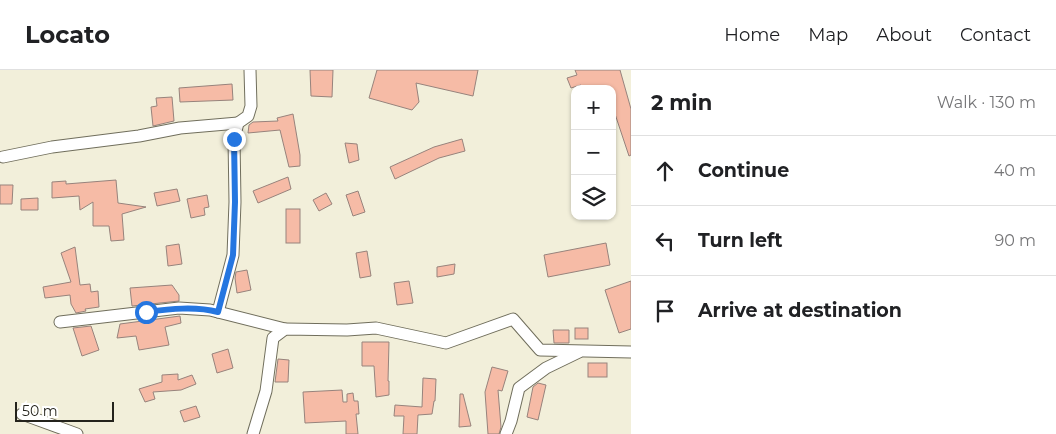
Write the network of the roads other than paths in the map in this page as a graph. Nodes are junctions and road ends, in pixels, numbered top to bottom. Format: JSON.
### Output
{"nodes":[{"id":1,"x":250,"y":70,"type":"edge"},
{"id":2,"x":238,"y":123,"type":"junction"},
{"id":3,"x":3,"y":156,"type":"dead end"},
{"id":4,"x":218,"y":312,"type":"junction"},
{"id":5,"x":60,"y":322,"type":"dead end"},
{"id":6,"x":285,"y":329,"type":"junction"},
{"id":7,"x":581,"y":351,"type":"junction"},
{"id":8,"x":631,"y":352,"type":"edge"},
{"id":9,"x":22,"y":414,"type":"dead end"},
{"id":10,"x":77,"y":434,"type":"edge"},
{"id":11,"x":253,"y":434,"type":"edge"},
{"id":12,"x":506,"y":434,"type":"edge"}],
"edges":[{"from":1,"to":2,"type":"street"},
{"from":2,"to":3,"type":"street"},
{"from":2,"to":4,"type":"street"},
{"from":4,"to":5,"type":"street"},
{"from":4,"to":6,"type":"street"},
{"from":6,"to":7,"type":"street"},
{"from":6,"to":11,"type":"street"},
{"from":7,"to":8,"type":"street"},
{"from":7,"to":12,"type":"street"},
{"from":9,"to":10,"type":"street"}]}
